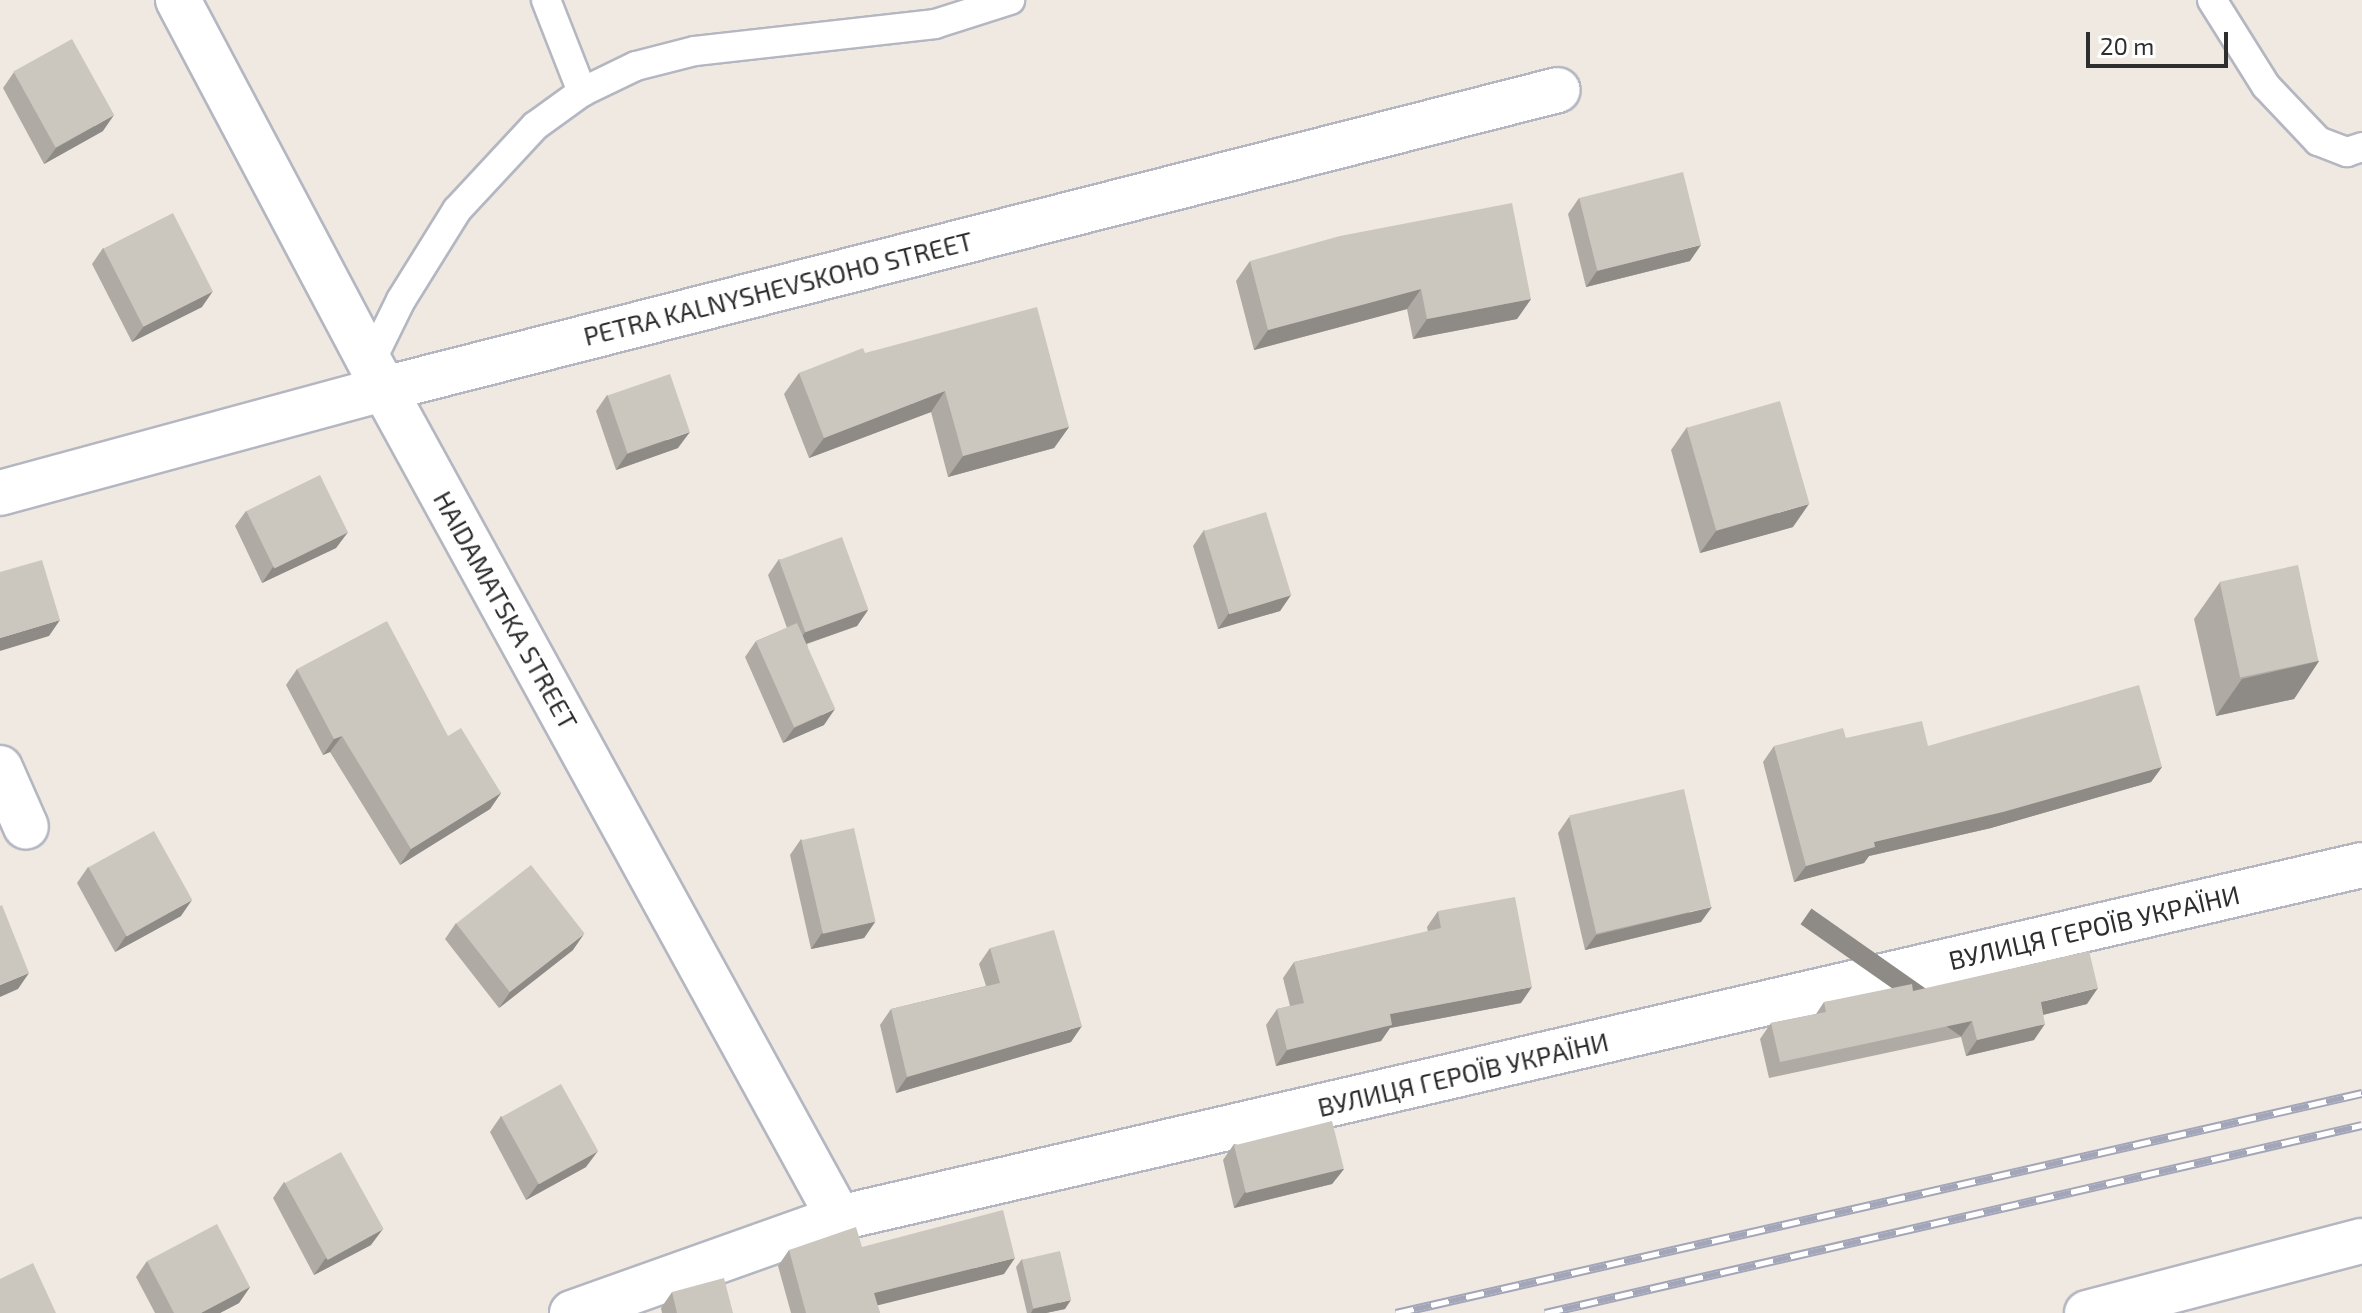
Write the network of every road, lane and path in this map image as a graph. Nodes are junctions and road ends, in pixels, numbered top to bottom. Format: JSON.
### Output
{"nodes":[{"id":1,"x":178,"y":0,"type":"edge"},
{"id":2,"x":546,"y":0,"type":"edge"},
{"id":3,"x":1010,"y":0,"type":"edge"},
{"id":4,"x":2212,"y":0,"type":"edge"},
{"id":5,"x":1558,"y":90,"type":"dead end"},
{"id":6,"x":582,"y":92,"type":"junction"},
{"id":7,"x":2362,"y":147,"type":"edge"},
{"id":8,"x":377,"y":376,"type":"junction"},
{"id":9,"x":0,"y":493,"type":"edge"},
{"id":10,"x":0,"y":768,"type":"edge"},
{"id":11,"x":26,"y":827,"type":"dead end"},
{"id":12,"x":2362,"y":865,"type":"edge"},
{"id":13,"x":839,"y":1218,"type":"junction"},
{"id":14,"x":2362,"y":1241,"type":"edge"},
{"id":15,"x":572,"y":1313,"type":"edge"},
{"id":16,"x":2087,"y":1313,"type":"edge"}],
"edges":[{"from":1,"to":8,"type":"street","name":"HAIDAMATSKA STREET"},
{"from":2,"to":6,"type":"lane"},
{"from":3,"to":6,"type":"lane"},
{"from":4,"to":7,"type":"lane"},
{"from":5,"to":8,"type":"street","name":"PETRA KALNYSHEVSKOHO STREET"},
{"from":6,"to":8,"type":"lane"},
{"from":8,"to":9,"type":"street","name":"PETRA KALNYSHEVSKOHO STREET"},
{"from":8,"to":13,"type":"street","name":"HAIDAMATSKA STREET"},
{"from":10,"to":11,"type":"street"},
{"from":12,"to":13,"type":"street","name":"ВУЛИЦЯ ГЕРОЇВ УКРАЇНИ"},
{"from":13,"to":15,"type":"street","name":"ВУЛИЦЯ ГЕРОЇВ УКРАЇНИ"},
{"from":14,"to":16,"type":"street"}]}
